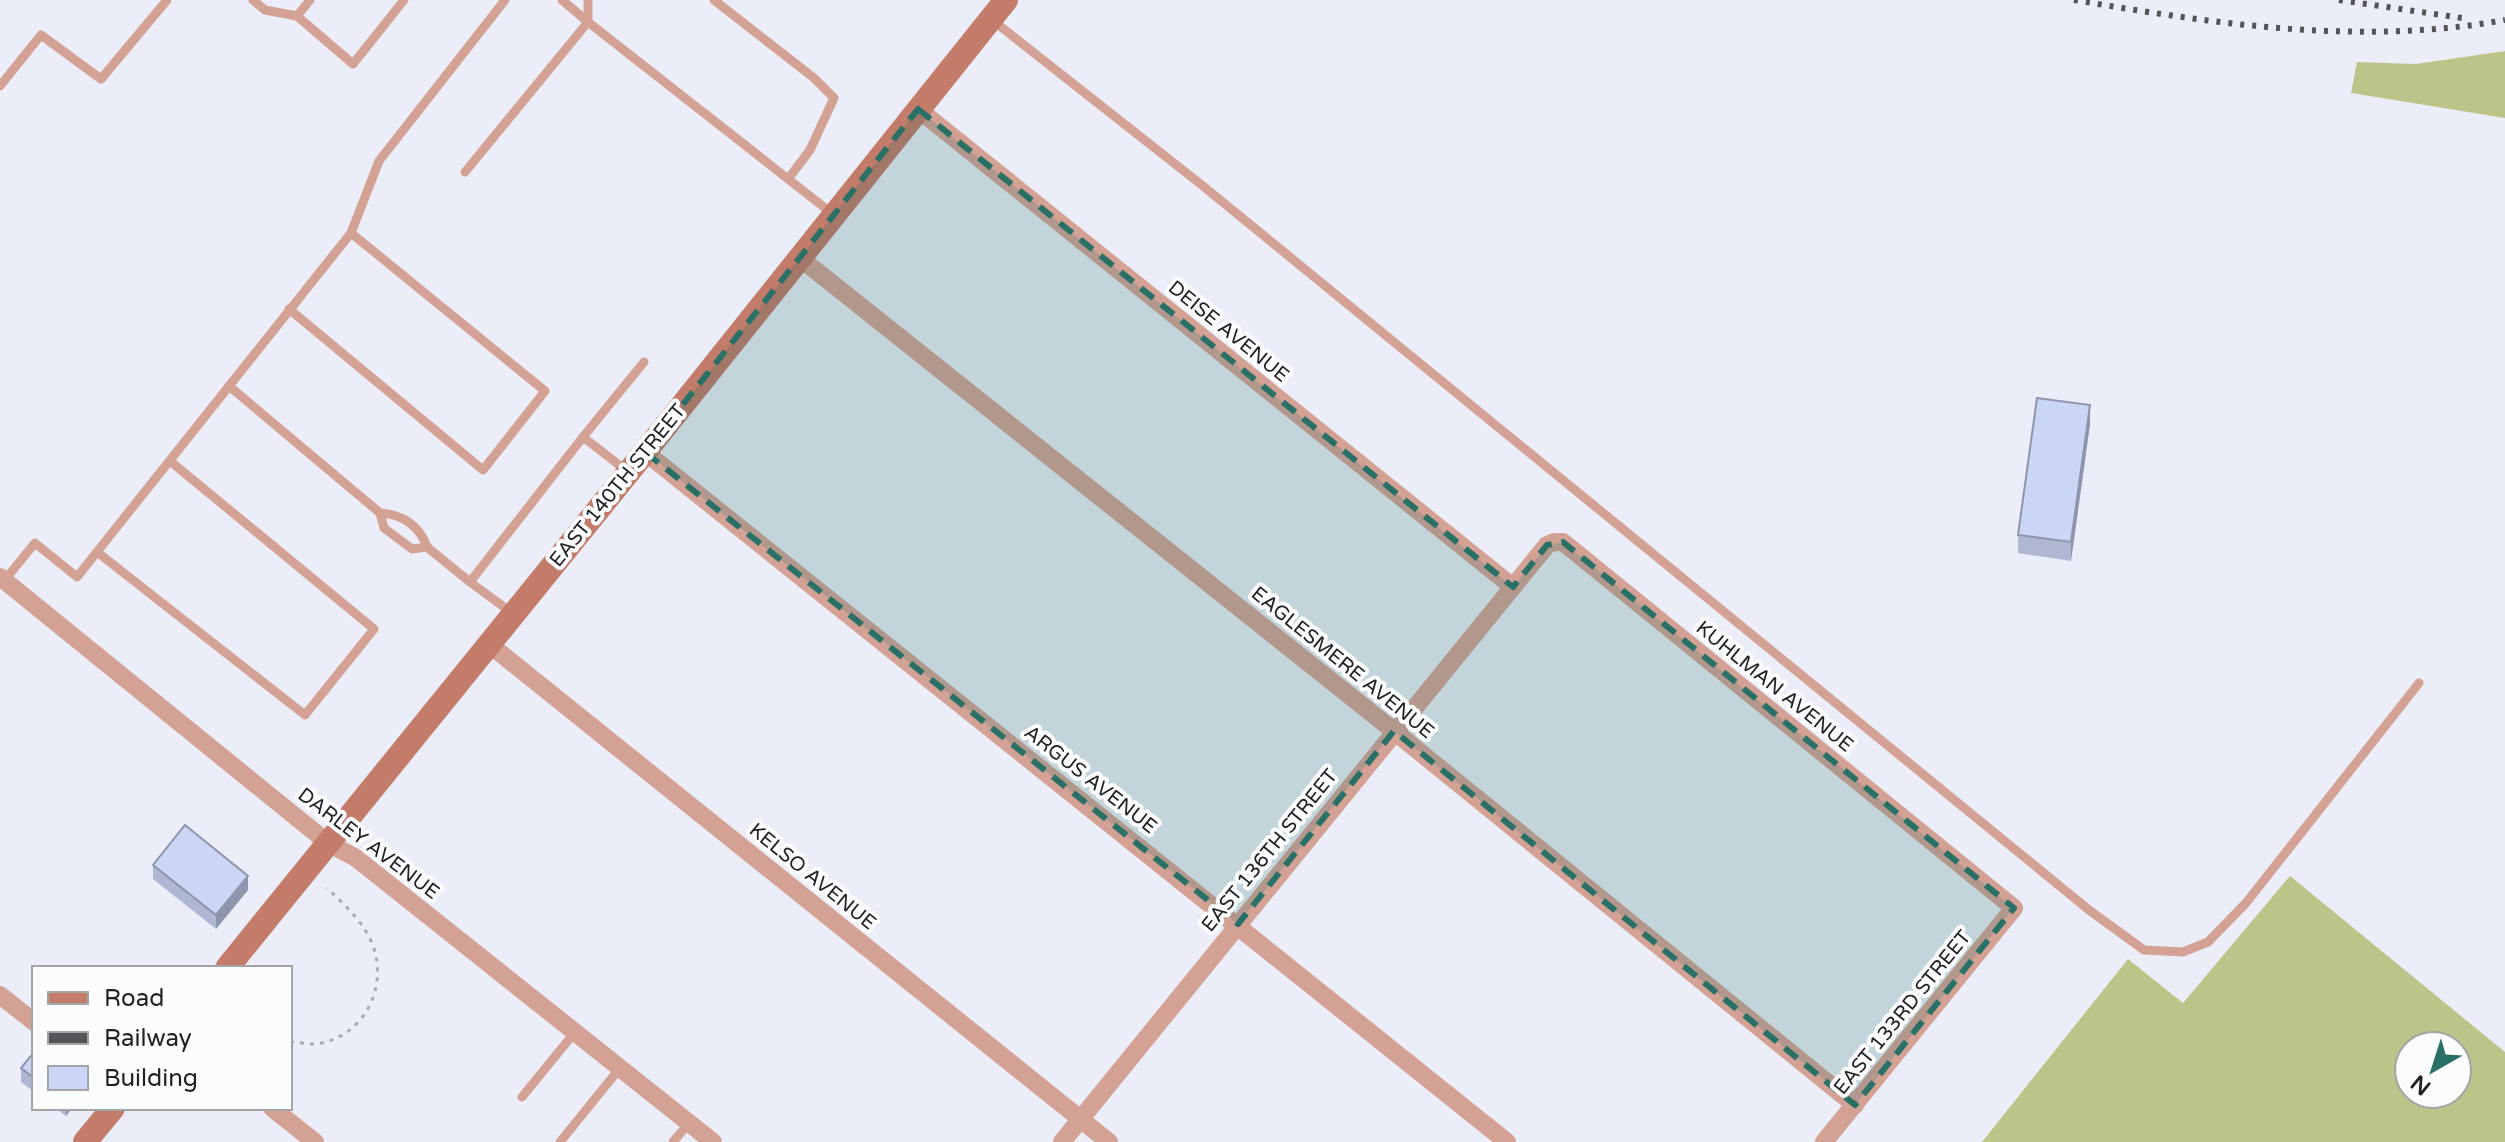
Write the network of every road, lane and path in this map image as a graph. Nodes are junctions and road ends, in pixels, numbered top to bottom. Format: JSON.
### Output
{"nodes":[{"id":1,"x":167,"y":0,"type":"edge"},
{"id":2,"x":253,"y":0,"type":"edge"},
{"id":3,"x":310,"y":0,"type":"edge"},
{"id":4,"x":404,"y":0,"type":"edge"},
{"id":5,"x":505,"y":0,"type":"edge"},
{"id":6,"x":562,"y":0,"type":"edge"},
{"id":7,"x":588,"y":0,"type":"edge"},
{"id":8,"x":714,"y":0,"type":"edge"},
{"id":9,"x":1006,"y":0,"type":"edge"},
{"id":10,"x":297,"y":16,"type":"junction"},
{"id":11,"x":991,"y":19,"type":"junction"},
{"id":12,"x":588,"y":22,"type":"junction"},
{"id":13,"x":0,"y":86,"type":"edge"},
{"id":14,"x":918,"y":109,"type":"junction"},
{"id":15,"x":465,"y":172,"type":"dead end"},
{"id":16,"x":788,"y":179,"type":"junction"},
{"id":17,"x":834,"y":215,"type":"junction"},
{"id":18,"x":351,"y":233,"type":"junction"},
{"id":19,"x":800,"y":258,"type":"junction"},
{"id":20,"x":289,"y":309,"type":"junction"},
{"id":21,"x":644,"y":362,"type":"dead end"},
{"id":22,"x":229,"y":386,"type":"junction"},
{"id":23,"x":583,"y":437,"type":"junction"},
{"id":24,"x":645,"y":452,"type":"junction"},
{"id":25,"x":170,"y":461,"type":"junction"},
{"id":26,"x":629,"y":472,"type":"junction"},
{"id":27,"x":380,"y":513,"type":"junction"},
{"id":28,"x":427,"y":547,"type":"junction"},
{"id":29,"x":97,"y":552,"type":"junction"},
{"id":30,"x":2,"y":579,"type":"edge"},
{"id":31,"x":470,"y":582,"type":"junction"},
{"id":32,"x":1513,"y":587,"type":"junction"},
{"id":33,"x":512,"y":613,"type":"junction"},
{"id":34,"x":489,"y":644,"type":"junction"},
{"id":35,"x":2419,"y":683,"type":"dead end"},
{"id":36,"x":1394,"y":731,"type":"junction"},
{"id":37,"x":328,"y":843,"type":"junction"},
{"id":38,"x":327,"y":888,"type":"dead end"},
{"id":39,"x":2014,"y":908,"type":"joint"},
{"id":40,"x":1238,"y":924,"type":"junction"},
{"id":41,"x":229,"y":966,"type":"edge"},
{"id":42,"x":0,"y":995,"type":"edge"},
{"id":43,"x":32,"y":1020,"type":"edge"},
{"id":44,"x":575,"y":1032,"type":"junction"},
{"id":45,"x":292,"y":1042,"type":"edge"},
{"id":46,"x":620,"y":1068,"type":"junction"},
{"id":47,"x":522,"y":1097,"type":"dead end"},
{"id":48,"x":1855,"y":1105,"type":"junction"},
{"id":49,"x":111,"y":1110,"type":"edge"},
{"id":50,"x":275,"y":1110,"type":"edge"},
{"id":51,"x":1080,"y":1119,"type":"junction"},
{"id":52,"x":689,"y":1123,"type":"junction"},
{"id":53,"x":85,"y":1142,"type":"edge"},
{"id":54,"x":315,"y":1142,"type":"edge"},
{"id":55,"x":560,"y":1142,"type":"edge"},
{"id":56,"x":673,"y":1142,"type":"edge"},
{"id":57,"x":713,"y":1142,"type":"edge"},
{"id":58,"x":1062,"y":1142,"type":"edge"},
{"id":59,"x":1109,"y":1142,"type":"edge"},
{"id":60,"x":1507,"y":1142,"type":"edge"},
{"id":61,"x":1824,"y":1142,"type":"edge"}],
"edges":[{"from":1,"to":13,"type":"lane"},
{"from":2,"to":10,"type":"lane"},
{"from":3,"to":10,"type":"lane"},
{"from":4,"to":10,"type":"lane"},
{"from":5,"to":18,"type":"lane"},
{"from":6,"to":12,"type":"lane"},
{"from":7,"to":12,"type":"lane"},
{"from":8,"to":16,"type":"lane"},
{"from":9,"to":11,"type":"street","name":"EAST 140TH STREET"},
{"from":11,"to":14,"type":"street","name":"EAST 140TH STREET"},
{"from":11,"to":35,"type":"lane"},
{"from":12,"to":15,"type":"lane"},
{"from":12,"to":16,"type":"lane"},
{"from":14,"to":17,"type":"street","name":"EAST 140TH STREET"},
{"from":14,"to":32,"type":"street","name":"DEISE AVENUE"},
{"from":16,"to":17,"type":"lane"},
{"from":17,"to":19,"type":"street","name":"EAST 140TH STREET"},
{"from":18,"to":20,"type":"lane"},
{"from":18,"to":20,"type":"lane"},
{"from":19,"to":24,"type":"street","name":"EAST 140TH STREET"},
{"from":19,"to":36,"type":"street","name":"EAGLESMERE AVENUE"},
{"from":20,"to":22,"type":"lane"},
{"from":21,"to":23,"type":"lane"},
{"from":22,"to":25,"type":"lane"},
{"from":22,"to":27,"type":"lane"},
{"from":23,"to":26,"type":"lane"},
{"from":23,"to":31,"type":"lane"},
{"from":24,"to":26,"type":"street","name":"EAST 140TH STREET"},
{"from":24,"to":40,"type":"street","name":"ARGUS AVENUE"},
{"from":25,"to":29,"type":"lane"},
{"from":25,"to":29,"type":"lane"},
{"from":26,"to":33,"type":"street","name":"EAST 140TH STREET"},
{"from":27,"to":28,"type":"lane"},
{"from":27,"to":28,"type":"lane"},
{"from":28,"to":31,"type":"lane"},
{"from":29,"to":30,"type":"lane"},
{"from":30,"to":37,"type":"street","name":"DARLEY AVENUE"},
{"from":31,"to":33,"type":"lane"},
{"from":32,"to":36,"type":"street","name":"EAST 136TH STREET"},
{"from":32,"to":39,"type":"street","name":"KUHLMAN AVENUE"},
{"from":33,"to":34,"type":"street","name":"EAST 140TH STREET"},
{"from":34,"to":37,"type":"street","name":"EAST 140TH STREET"},
{"from":34,"to":51,"type":"street","name":"KELSO AVENUE"},
{"from":36,"to":40,"type":"street","name":"EAST 136TH STREET"},
{"from":36,"to":48,"type":"street","name":"EAGLESMERE AVENUE"},
{"from":37,"to":41,"type":"street","name":"EAST 140TH STREET"},
{"from":37,"to":44,"type":"street","name":"DARLEY AVENUE"},
{"from":38,"to":45,"type":"path"},
{"from":39,"to":48,"type":"street","name":"EAST 133RD STREET"},
{"from":40,"to":51,"type":"street","name":"EAST 136TH STREET"},
{"from":40,"to":60,"type":"street","name":"ARGUS AVENUE"},
{"from":42,"to":43,"type":"street"},
{"from":44,"to":46,"type":"street","name":"DARLEY AVENUE"},
{"from":44,"to":47,"type":"lane"},
{"from":46,"to":52,"type":"street","name":"DARLEY AVENUE"},
{"from":46,"to":55,"type":"lane"},
{"from":48,"to":61,"type":"street","name":"EAST 133RD STREET"},
{"from":49,"to":53,"type":"street"},
{"from":50,"to":54,"type":"street"},
{"from":51,"to":58,"type":"street","name":"EAST 136TH STREET"},
{"from":51,"to":59,"type":"street","name":"KELSO AVENUE"},
{"from":52,"to":56,"type":"lane"},
{"from":52,"to":57,"type":"street","name":"DARLEY AVENUE"}]}
